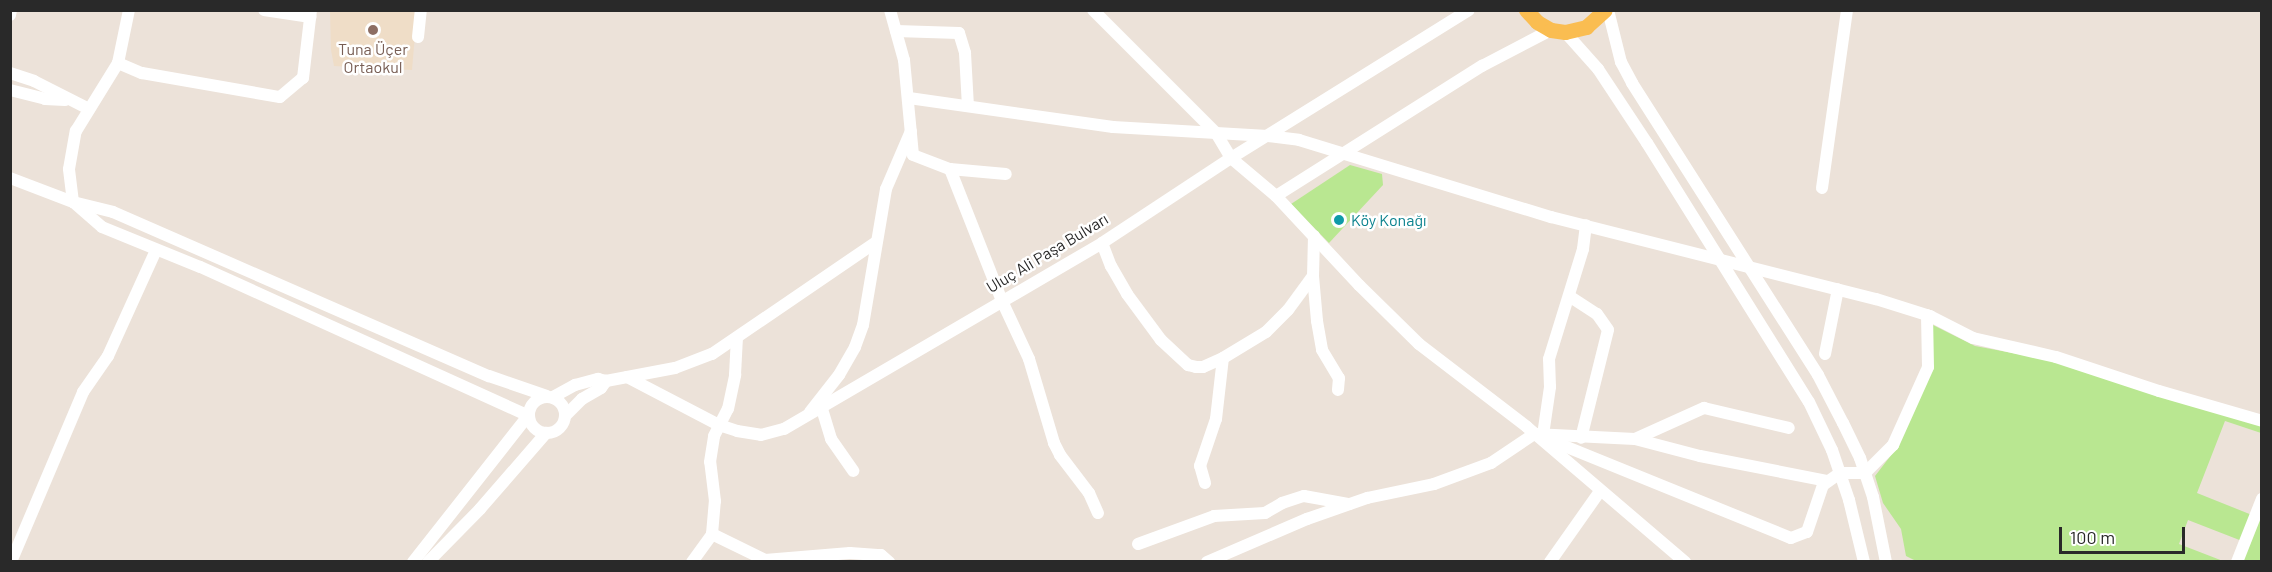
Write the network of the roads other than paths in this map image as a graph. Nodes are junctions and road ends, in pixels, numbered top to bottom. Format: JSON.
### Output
{"nodes":[{"id":1,"x":129,"y":10,"type":"edge"},
{"id":2,"x":264,"y":10,"type":"edge"},
{"id":3,"x":421,"y":10,"type":"edge"},
{"id":4,"x":890,"y":10,"type":"edge"},
{"id":5,"x":1093,"y":10,"type":"edge"},
{"id":6,"x":1469,"y":10,"type":"edge"},
{"id":7,"x":1526,"y":10,"type":"edge"},
{"id":8,"x":1606,"y":10,"type":"edge"},
{"id":9,"x":1847,"y":10,"type":"edge"},
{"id":10,"x":311,"y":14,"type":"edge"},
{"id":11,"x":1558,"y":31,"type":"junction"},
{"id":12,"x":896,"y":32,"type":"junction"},
{"id":13,"x":418,"y":37,"type":"dead end"},
{"id":14,"x":118,"y":63,"type":"junction"},
{"id":15,"x":10,"y":73,"type":"edge"},
{"id":16,"x":10,"y":90,"type":"edge"},
{"id":17,"x":909,"y":98,"type":"junction"},
{"id":18,"x":66,"y":100,"type":"junction"},
{"id":19,"x":968,"y":106,"type":"junction"},
{"id":20,"x":89,"y":109,"type":"junction"},
{"id":21,"x":912,"y":128,"type":"junction"},
{"id":22,"x":1216,"y":133,"type":"junction"},
{"id":23,"x":1268,"y":136,"type":"junction"},
{"id":24,"x":1343,"y":153,"type":"junction"},
{"id":25,"x":1231,"y":158,"type":"junction"},
{"id":26,"x":950,"y":169,"type":"junction"},
{"id":27,"x":1006,"y":174,"type":"dead end"},
{"id":28,"x":10,"y":178,"type":"edge"},
{"id":29,"x":1822,"y":188,"type":"dead end"},
{"id":30,"x":1276,"y":196,"type":"junction"},
{"id":31,"x":73,"y":202,"type":"junction"},
{"id":32,"x":1586,"y":225,"type":"junction"},
{"id":33,"x":1314,"y":236,"type":"junction"},
{"id":34,"x":876,"y":242,"type":"junction"},
{"id":35,"x":1102,"y":243,"type":"junction"},
{"id":36,"x":156,"y":250,"type":"junction"},
{"id":37,"x":1719,"y":258,"type":"junction"},
{"id":38,"x":1750,"y":266,"type":"junction"},
{"id":39,"x":1313,"y":276,"type":"junction"},
{"id":40,"x":1838,"y":289,"type":"junction"},
{"id":41,"x":1569,"y":296,"type":"junction"},
{"id":42,"x":1002,"y":301,"type":"junction"},
{"id":43,"x":1927,"y":315,"type":"junction"},
{"id":44,"x":737,"y":339,"type":"junction"},
{"id":45,"x":1825,"y":354,"type":"dead end"},
{"id":46,"x":1223,"y":358,"type":"junction"},
{"id":47,"x":627,"y":377,"type":"junction"},
{"id":48,"x":606,"y":381,"type":"junction"},
{"id":49,"x":1338,"y":390,"type":"dead end"},
{"id":50,"x":550,"y":397,"type":"junction"},
{"id":51,"x":822,"y":409,"type":"junction"},
{"id":52,"x":566,"y":416,"type":"junction"},
{"id":53,"x":528,"y":417,"type":"junction"},
{"id":54,"x":804,"y":419,"type":"junction"},
{"id":55,"x":2262,"y":421,"type":"edge"},
{"id":56,"x":719,"y":425,"type":"junction"},
{"id":57,"x":1789,"y":428,"type":"dead end"},
{"id":58,"x":546,"y":433,"type":"junction"},
{"id":59,"x":1538,"y":435,"type":"junction"},
{"id":60,"x":1581,"y":438,"type":"junction"},
{"id":61,"x":1635,"y":439,"type":"junction"},
{"id":62,"x":853,"y":471,"type":"dead end"},
{"id":63,"x":1840,"y":473,"type":"junction"},
{"id":64,"x":1865,"y":473,"type":"junction"},
{"id":65,"x":1827,"y":481,"type":"junction"},
{"id":66,"x":1205,"y":483,"type":"dead end"},
{"id":67,"x":1600,"y":491,"type":"junction"},
{"id":68,"x":2262,"y":499,"type":"edge"},
{"id":69,"x":1350,"y":504,"type":"junction"},
{"id":70,"x":1098,"y":513,"type":"dead end"},
{"id":71,"x":712,"y":534,"type":"junction"},
{"id":72,"x":1138,"y":544,"type":"dead end"},
{"id":73,"x":11,"y":561,"type":"edge"},
{"id":74,"x":413,"y":561,"type":"edge"},
{"id":75,"x":428,"y":561,"type":"edge"},
{"id":76,"x":692,"y":561,"type":"edge"},
{"id":77,"x":889,"y":561,"type":"edge"},
{"id":78,"x":1207,"y":561,"type":"edge"},
{"id":79,"x":1550,"y":561,"type":"edge"},
{"id":80,"x":1684,"y":561,"type":"edge"},
{"id":81,"x":1864,"y":561,"type":"edge"},
{"id":82,"x":1886,"y":561,"type":"edge"},
{"id":83,"x":2237,"y":561,"type":"edge"}],
"edges":[{"from":1,"to":14,"type":"street"},
{"from":2,"to":10,"type":"street"},
{"from":3,"to":13,"type":"street"},
{"from":4,"to":12,"type":"street"},
{"from":5,"to":22,"type":"street"},
{"from":6,"to":23,"type":"street","name":"Uluç Ali Paşa Bulvarı"},
{"from":7,"to":11,"type":"main road"},
{"from":8,"to":11,"type":"main road"},
{"from":8,"to":38,"type":"street"},
{"from":9,"to":29,"type":"street"},
{"from":10,"to":14,"type":"street"},
{"from":11,"to":24,"type":"street"},
{"from":11,"to":37,"type":"street"},
{"from":12,"to":17,"type":"street"},
{"from":12,"to":19,"type":"street"},
{"from":14,"to":20,"type":"street"},
{"from":15,"to":18,"type":"street"},
{"from":16,"to":18,"type":"street"},
{"from":17,"to":19,"type":"street"},
{"from":17,"to":21,"type":"street"},
{"from":18,"to":20,"type":"street"},
{"from":19,"to":22,"type":"street"},
{"from":20,"to":31,"type":"street"},
{"from":21,"to":26,"type":"street"},
{"from":21,"to":34,"type":"street"},
{"from":22,"to":23,"type":"street"},
{"from":22,"to":25,"type":"street"},
{"from":23,"to":24,"type":"street"},
{"from":23,"to":25,"type":"street","name":"Uluç Ali Paşa Bulvarı"},
{"from":24,"to":30,"type":"street"},
{"from":24,"to":32,"type":"street"},
{"from":25,"to":30,"type":"street"},
{"from":25,"to":35,"type":"street","name":"Uluç Ali Paşa Bulvarı"},
{"from":26,"to":27,"type":"street"},
{"from":26,"to":42,"type":"street"},
{"from":28,"to":31,"type":"street"},
{"from":30,"to":33,"type":"street"},
{"from":31,"to":36,"type":"street"},
{"from":31,"to":50,"type":"street"},
{"from":32,"to":37,"type":"street"},
{"from":32,"to":41,"type":"street"},
{"from":33,"to":39,"type":"street"},
{"from":33,"to":59,"type":"street"},
{"from":34,"to":44,"type":"street"},
{"from":34,"to":54,"type":"street"},
{"from":35,"to":42,"type":"street","name":"Uluç Ali Paşa Bulvarı"},
{"from":35,"to":46,"type":"street"},
{"from":36,"to":53,"type":"street"},
{"from":36,"to":73,"type":"street"},
{"from":37,"to":38,"type":"street"},
{"from":37,"to":63,"type":"street"},
{"from":38,"to":40,"type":"street"},
{"from":38,"to":64,"type":"street"},
{"from":39,"to":46,"type":"street"},
{"from":39,"to":49,"type":"street"},
{"from":40,"to":43,"type":"street"},
{"from":40,"to":45,"type":"street"},
{"from":41,"to":59,"type":"street"},
{"from":41,"to":60,"type":"street"},
{"from":42,"to":51,"type":"street","name":"Uluç Ali Paşa Bulvarı"},
{"from":42,"to":70,"type":"street"},
{"from":43,"to":55,"type":"street"},
{"from":43,"to":64,"type":"street"},
{"from":44,"to":47,"type":"street"},
{"from":44,"to":56,"type":"street"},
{"from":46,"to":66,"type":"street"},
{"from":47,"to":48,"type":"street"},
{"from":47,"to":56,"type":"street","name":"Uluç Ali Paşa Bulvarı"},
{"from":48,"to":50,"type":"street"},
{"from":48,"to":52,"type":"street"},
{"from":50,"to":52,"type":"street"},
{"from":50,"to":53,"type":"street"},
{"from":51,"to":54,"type":"street","name":"Uluç Ali Paşa Bulvarı"},
{"from":51,"to":62,"type":"street"},
{"from":52,"to":58,"type":"street"},
{"from":53,"to":58,"type":"street"},
{"from":53,"to":74,"type":"street"},
{"from":54,"to":56,"type":"street","name":"Uluç Ali Paşa Bulvarı"},
{"from":56,"to":71,"type":"street"},
{"from":57,"to":61,"type":"street"},
{"from":58,"to":75,"type":"street"},
{"from":59,"to":60,"type":"street"},
{"from":59,"to":65,"type":"street"},
{"from":59,"to":67,"type":"street"},
{"from":59,"to":69,"type":"street"},
{"from":60,"to":61,"type":"street"},
{"from":61,"to":65,"type":"street"},
{"from":63,"to":64,"type":"street"},
{"from":63,"to":65,"type":"street"},
{"from":63,"to":81,"type":"street"},
{"from":64,"to":82,"type":"street"},
{"from":67,"to":79,"type":"street"},
{"from":67,"to":80,"type":"street"},
{"from":68,"to":83,"type":"street"},
{"from":69,"to":72,"type":"street"},
{"from":69,"to":78,"type":"street"},
{"from":71,"to":76,"type":"street"},
{"from":71,"to":77,"type":"street"}]}
